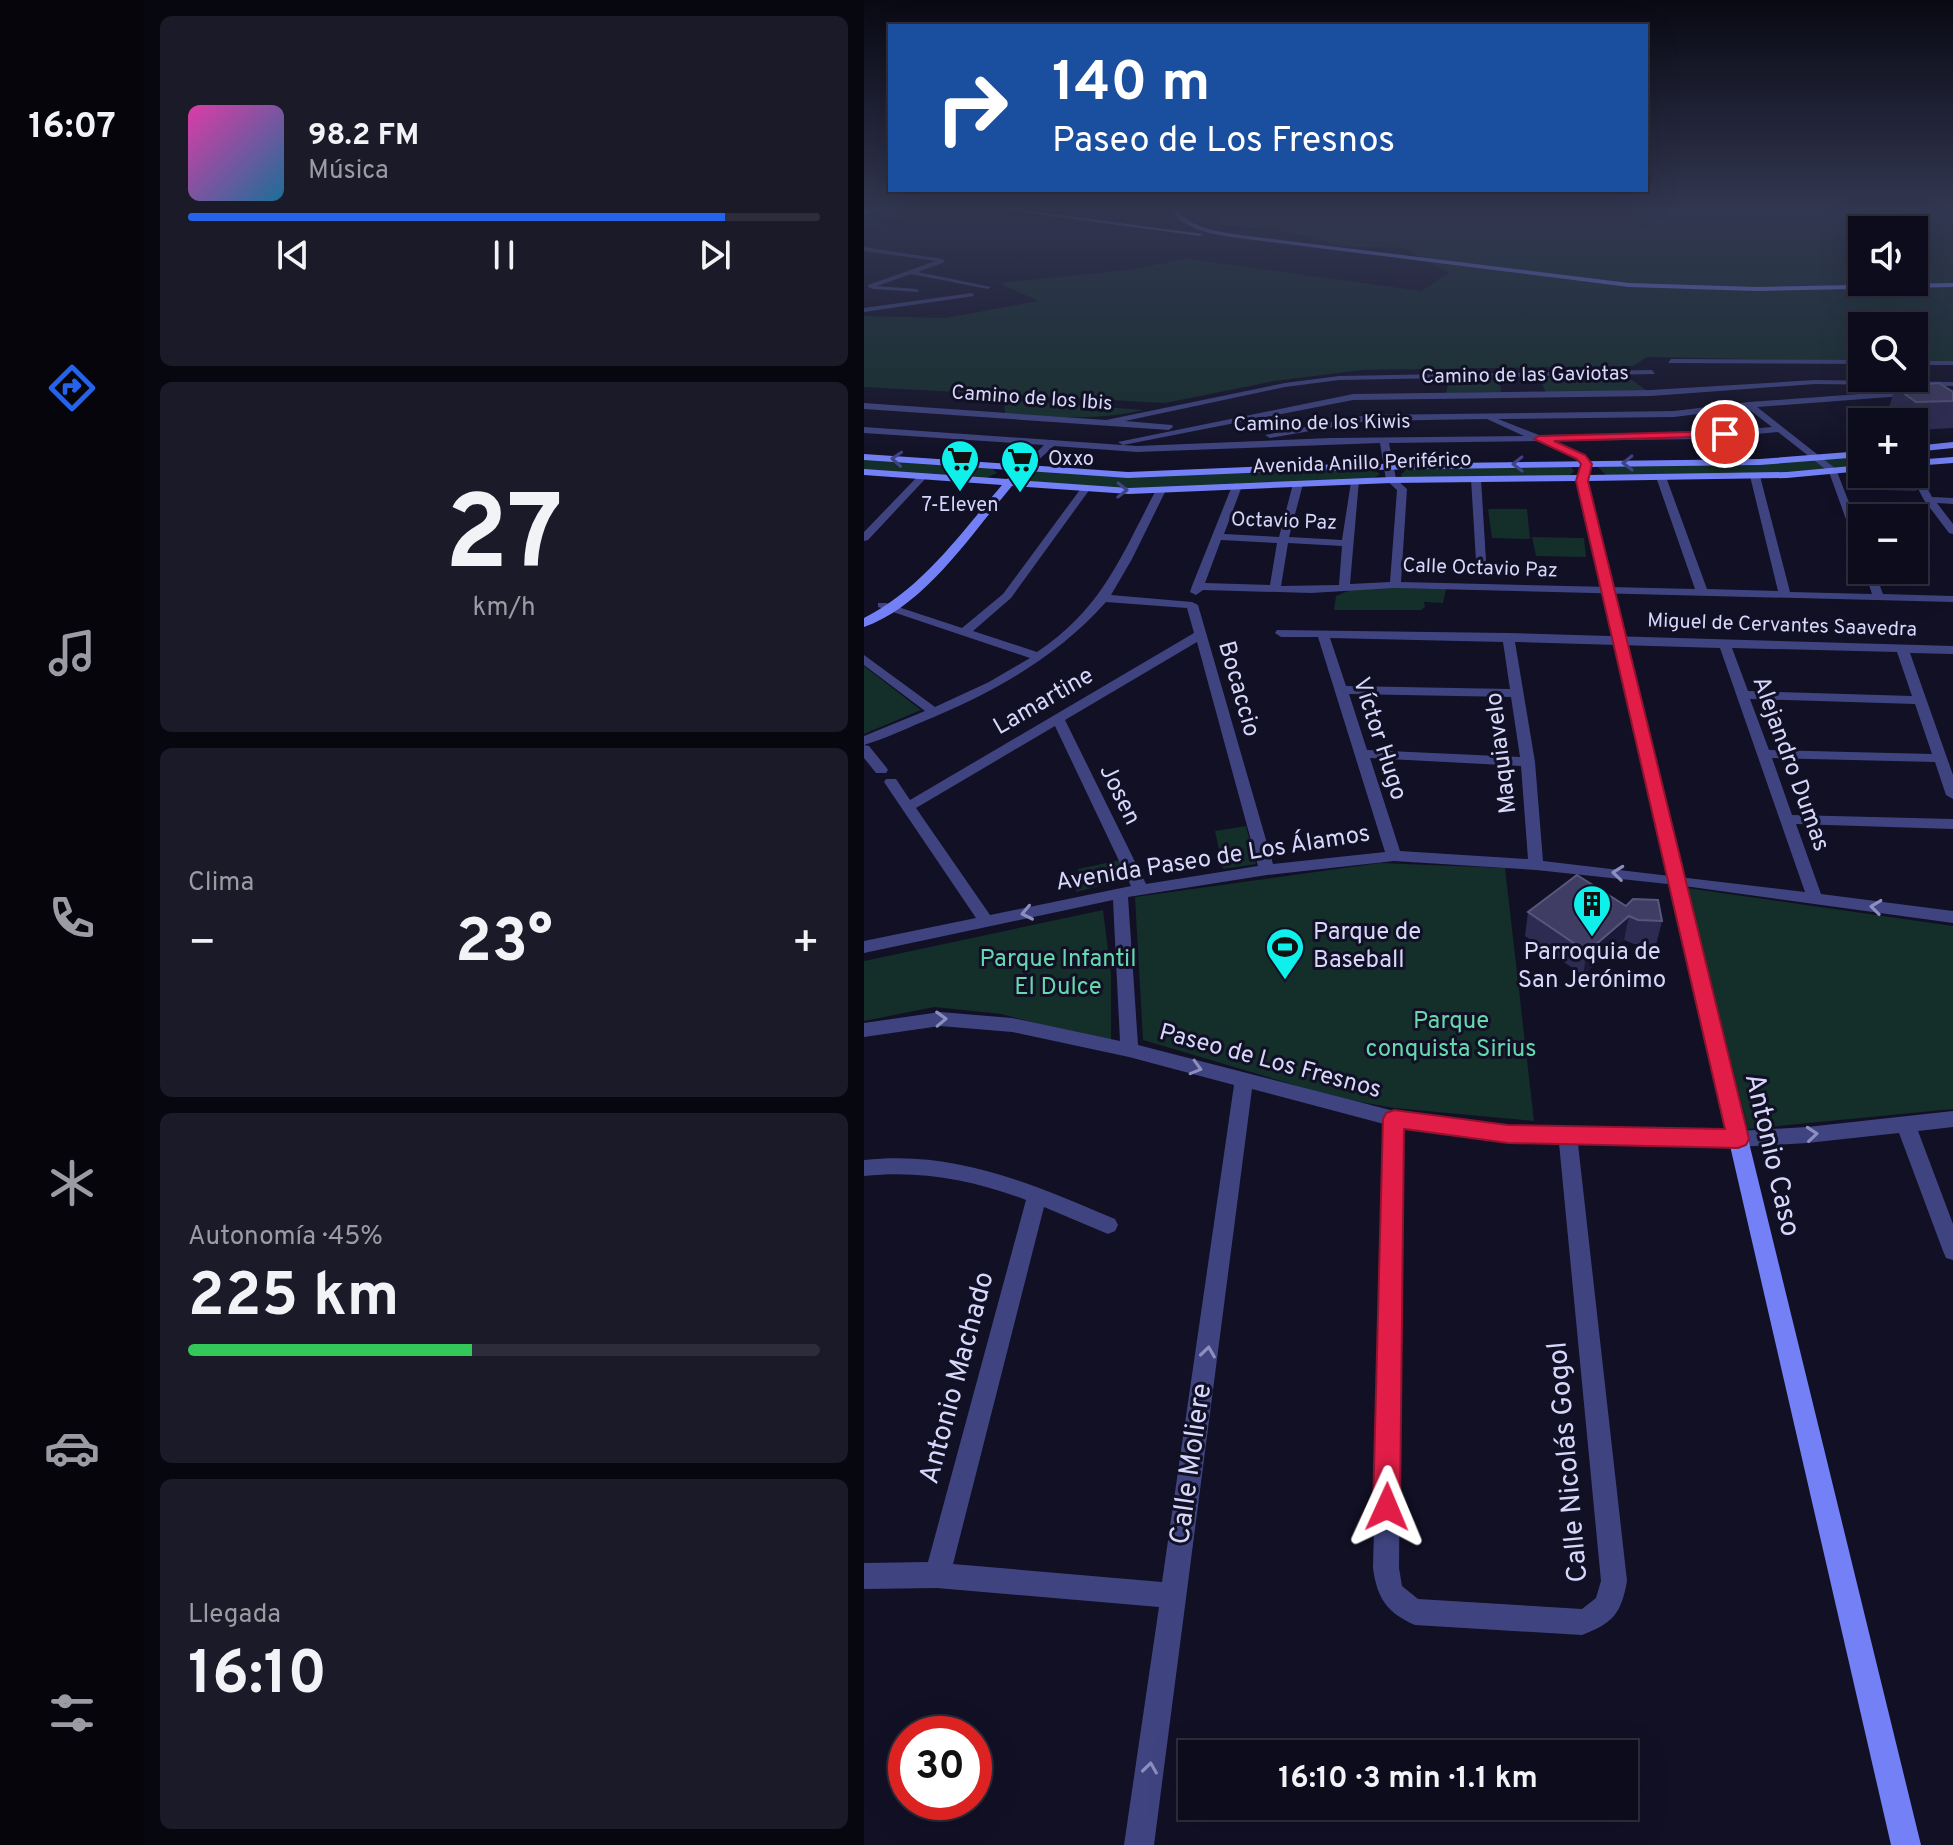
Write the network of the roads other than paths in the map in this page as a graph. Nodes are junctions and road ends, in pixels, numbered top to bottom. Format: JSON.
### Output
{"nodes":[{"id":1,"x":898,"y":295,"type":"dead end"},
{"id":2,"x":972,"y":295,"type":"dead end"},
{"id":3,"x":864,"y":301,"type":"edge"},
{"id":4,"x":864,"y":310,"type":"edge"},
{"id":5,"x":1671,"y":361,"type":"dead end"},
{"id":6,"x":1848,"y":362,"type":"edge"},
{"id":7,"x":1928,"y":363,"type":"edge"},
{"id":8,"x":1953,"y":363,"type":"edge"},
{"id":9,"x":1652,"y":372,"type":"dead end"},
{"id":10,"x":1953,"y":384,"type":"edge"},
{"id":11,"x":1433,"y":395,"type":"junction"},
{"id":12,"x":1907,"y":395,"type":"edge"},
{"id":13,"x":1749,"y":405,"type":"junction"},
{"id":14,"x":864,"y":406,"type":"edge"},
{"id":15,"x":1484,"y":416,"type":"junction"},
{"id":16,"x":1109,"y":422,"type":"junction"},
{"id":17,"x":933,"y":423,"type":"junction"},
{"id":18,"x":1187,"y":428,"type":"junction"},
{"id":19,"x":1780,"y":429,"type":"junction"},
{"id":20,"x":864,"y":430,"type":"edge"},
{"id":21,"x":1539,"y":439,"type":"junction"},
{"id":22,"x":1384,"y":441,"type":"junction"},
{"id":23,"x":1047,"y":443,"type":"junction"},
{"id":24,"x":1243,"y":444,"type":"junction"},
{"id":25,"x":1953,"y":445,"type":"edge"},
{"id":26,"x":1102,"y":446,"type":"junction"},
{"id":27,"x":1928,"y":448,"type":"edge"},
{"id":28,"x":1848,"y":455,"type":"edge"},
{"id":29,"x":864,"y":457,"type":"edge"},
{"id":30,"x":1817,"y":458,"type":"junction"},
{"id":31,"x":1953,"y":460,"type":"edge"},
{"id":32,"x":1928,"y":462,"type":"edge"},
{"id":33,"x":1571,"y":463,"type":"junction"},
{"id":34,"x":1591,"y":464,"type":"junction"},
{"id":35,"x":1003,"y":467,"type":"junction"},
{"id":36,"x":1384,"y":467,"type":"junction"},
{"id":37,"x":1402,"y":467,"type":"junction"},
{"id":38,"x":1024,"y":469,"type":"junction"},
{"id":39,"x":1848,"y":469,"type":"edge"},
{"id":40,"x":1833,"y":470,"type":"junction"},
{"id":41,"x":864,"y":472,"type":"edge"},
{"id":42,"x":1755,"y":476,"type":"junction"},
{"id":43,"x":922,"y":477,"type":"junction"},
{"id":44,"x":1602,"y":477,"type":"junction"},
{"id":45,"x":1661,"y":477,"type":"junction"},
{"id":46,"x":1579,"y":478,"type":"junction"},
{"id":47,"x":1476,"y":479,"type":"junction"},
{"id":48,"x":1396,"y":480,"type":"junction"},
{"id":49,"x":1378,"y":481,"type":"junction"},
{"id":50,"x":1356,"y":482,"type":"junction"},
{"id":51,"x":1002,"y":483,"type":"junction"},
{"id":52,"x":1928,"y":483,"type":"edge"},
{"id":53,"x":1298,"y":484,"type":"junction"},
{"id":54,"x":1237,"y":486,"type":"junction"},
{"id":55,"x":1925,"y":488,"type":"edge"},
{"id":56,"x":1085,"y":489,"type":"junction"},
{"id":57,"x":1161,"y":490,"type":"junction"},
{"id":58,"x":1953,"y":501,"type":"edge"},
{"id":59,"x":1934,"y":502,"type":"junction"},
{"id":60,"x":1848,"y":511,"type":"edge"},
{"id":61,"x":1953,"y":531,"type":"edge"},
{"id":62,"x":1217,"y":537,"type":"junction"},
{"id":63,"x":864,"y":538,"type":"edge"},
{"id":64,"x":1283,"y":540,"type":"junction"},
{"id":65,"x":1349,"y":543,"type":"junction"},
{"id":66,"x":1481,"y":561,"type":"dead end"},
{"id":67,"x":1874,"y":584,"type":"edge"},
{"id":68,"x":1395,"y":585,"type":"junction"},
{"id":69,"x":1198,"y":586,"type":"junction"},
{"id":70,"x":1344,"y":586,"type":"junction"},
{"id":71,"x":1275,"y":588,"type":"junction"},
{"id":72,"x":1608,"y":591,"type":"junction"},
{"id":73,"x":1702,"y":592,"type":"junction"},
{"id":74,"x":1785,"y":595,"type":"junction"},
{"id":75,"x":1879,"y":597,"type":"junction"},
{"id":76,"x":1103,"y":598,"type":"junction"},
{"id":77,"x":1953,"y":599,"type":"edge"},
{"id":78,"x":1192,"y":605,"type":"junction"},
{"id":79,"x":888,"y":606,"type":"junction"},
{"id":80,"x":864,"y":614,"type":"edge"},
{"id":81,"x":864,"y":623,"type":"edge"},
{"id":82,"x":963,"y":633,"type":"junction"},
{"id":83,"x":1281,"y":633,"type":"dead end"},
{"id":84,"x":1323,"y":634,"type":"junction"},
{"id":85,"x":1200,"y":635,"type":"junction"},
{"id":86,"x":1508,"y":637,"type":"junction"},
{"id":87,"x":1620,"y":641,"type":"junction"},
{"id":88,"x":1724,"y":643,"type":"junction"},
{"id":89,"x":1902,"y":648,"type":"junction"},
{"id":90,"x":1953,"y":650,"type":"edge"},
{"id":91,"x":1037,"y":656,"type":"junction"},
{"id":92,"x":864,"y":659,"type":"edge"},
{"id":93,"x":1339,"y":690,"type":"junction"},
{"id":94,"x":1518,"y":693,"type":"junction"},
{"id":95,"x":1742,"y":695,"type":"junction"},
{"id":96,"x":1920,"y":700,"type":"junction"},
{"id":97,"x":934,"y":712,"type":"junction"},
{"id":98,"x":1058,"y":720,"type":"junction"},
{"id":99,"x":864,"y":741,"type":"edge"},
{"id":100,"x":864,"y":749,"type":"edge"},
{"id":101,"x":1362,"y":754,"type":"junction"},
{"id":102,"x":1764,"y":754,"type":"junction"},
{"id":103,"x":1940,"y":758,"type":"junction"},
{"id":104,"x":1528,"y":762,"type":"junction"},
{"id":105,"x":1953,"y":795,"type":"edge"},
{"id":106,"x":910,"y":806,"type":"junction"},
{"id":107,"x":1786,"y":819,"type":"junction"},
{"id":108,"x":1953,"y":824,"type":"edge"},
{"id":109,"x":1394,"y":856,"type":"junction"},
{"id":110,"x":1536,"y":865,"type":"junction"},
{"id":111,"x":1267,"y":870,"type":"junction"},
{"id":112,"x":1677,"y":880,"type":"junction"},
{"id":113,"x":1141,"y":890,"type":"junction"},
{"id":114,"x":1120,"y":893,"type":"junction"},
{"id":115,"x":1815,"y":899,"type":"junction"},
{"id":116,"x":1953,"y":917,"type":"edge"},
{"id":117,"x":987,"y":922,"type":"junction"},
{"id":118,"x":864,"y":947,"type":"edge"},
{"id":119,"x":864,"y":1030,"type":"edge"},
{"id":120,"x":1129,"y":1050,"type":"junction"},
{"id":121,"x":1244,"y":1082,"type":"junction"},
{"id":122,"x":1394,"y":1119,"type":"junction"},
{"id":123,"x":1953,"y":1119,"type":"edge"},
{"id":124,"x":1906,"y":1125,"type":"junction"},
{"id":125,"x":1568,"y":1136,"type":"junction"},
{"id":126,"x":1738,"y":1139,"type":"junction"},
{"id":127,"x":864,"y":1168,"type":"edge"},
{"id":128,"x":1037,"y":1196,"type":"junction"},
{"id":129,"x":1108,"y":1225,"type":"dead end"},
{"id":130,"x":1953,"y":1251,"type":"edge"},
{"id":131,"x":937,"y":1575,"type":"junction"},
{"id":132,"x":864,"y":1576,"type":"edge"},
{"id":133,"x":1174,"y":1596,"type":"junction"},
{"id":134,"x":1139,"y":1845,"type":"edge"},
{"id":135,"x":1906,"y":1845,"type":"edge"}],
"edges":[{"from":1,"to":3,"type":"street"},
{"from":2,"to":4,"type":"street"},
{"from":5,"to":6,"type":"street"},
{"from":7,"to":8,"type":"street"},
{"from":9,"to":16,"type":"street"},
{"from":10,"to":11,"type":"street","name":"Camino de las Gaviotas"},
{"from":11,"to":15,"type":"street"},
{"from":11,"to":18,"type":"street","name":"Camino de las Gaviotas"},
{"from":12,"to":13,"type":"street"},
{"from":13,"to":15,"type":"street"},
{"from":13,"to":19,"type":"street"},
{"from":14,"to":17,"type":"street","name":"Camino de los Ibis"},
{"from":15,"to":21,"type":"street"},
{"from":15,"to":24,"type":"street"},
{"from":16,"to":17,"type":"street","name":"Camino de los Ibis"},
{"from":16,"to":18,"type":"street","name":"Camino de los Ibis"},
{"from":17,"to":20,"type":"street","name":"Camino de los Kiwis"},
{"from":17,"to":23,"type":"street","name":"Camino de los Kiwis"},
{"from":18,"to":26,"type":"street","name":"Camino de las Gaviotas"},
{"from":19,"to":21,"type":"street","name":"Camino de los Kiwis"},
{"from":19,"to":30,"type":"street"},
{"from":21,"to":22,"type":"street","name":"Camino de los Kiwis"},
{"from":21,"to":34,"type":"street"},
{"from":22,"to":24,"type":"street","name":"Camino de los Kiwis"},
{"from":22,"to":36,"type":"street"},
{"from":23,"to":26,"type":"street","name":"Camino de los Kiwis"},
{"from":23,"to":38,"type":"street"},
{"from":24,"to":26,"type":"street","name":"Camino de los Kiwis"},
{"from":25,"to":27,"type":"street"},
{"from":28,"to":30,"type":"street","name":"Avenida Anillo Periférico"},
{"from":35,"to":29,"type":"street","name":"Avenida Anillo Periférico","one_way":true},
{"from":30,"to":34,"type":"street","name":"Avenida Anillo Periférico","one_way":true},
{"from":30,"to":40,"type":"street"},
{"from":31,"to":32,"type":"street"},
{"from":33,"to":34,"type":"street","name":"Avenida Anillo Periférico"},
{"from":33,"to":37,"type":"street","name":"Avenida Anillo Periférico","one_way":true},
{"from":33,"to":46,"type":"street","name":"Antonio Caso"},
{"from":34,"to":44,"type":"street"},
{"from":34,"to":46,"type":"street"},
{"from":35,"to":38,"type":"street","name":"Avenida Anillo Periférico"},
{"from":35,"to":51,"type":"street"},
{"from":36,"to":37,"type":"street","name":"Avenida Anillo Periférico"},
{"from":36,"to":38,"type":"street","name":"Avenida Anillo Periférico"},
{"from":36,"to":48,"type":"street"},
{"from":36,"to":49,"type":"street"},
{"from":37,"to":48,"type":"street"},
{"from":38,"to":51,"type":"street"},
{"from":39,"to":40,"type":"street","name":"Avenida Anillo Periférico"},
{"from":40,"to":42,"type":"street","name":"Avenida Anillo Periférico"},
{"from":40,"to":60,"type":"street"},
{"from":41,"to":43,"type":"street","name":"Avenida Anillo Periférico"},
{"from":42,"to":45,"type":"street","name":"Avenida Anillo Periférico"},
{"from":42,"to":74,"type":"street"},
{"from":43,"to":51,"type":"street","name":"Avenida Anillo Periférico"},
{"from":43,"to":63,"type":"street"},
{"from":44,"to":45,"type":"street","name":"Avenida Anillo Periférico"},
{"from":44,"to":46,"type":"street","name":"Avenida Anillo Periférico"},
{"from":45,"to":73,"type":"street"},
{"from":46,"to":47,"type":"street","name":"Avenida Anillo Periférico"},
{"from":46,"to":72,"type":"street","name":"Antonio Caso"},
{"from":47,"to":48,"type":"street","name":"Avenida Anillo Periférico"},
{"from":47,"to":66,"type":"street"},
{"from":48,"to":49,"type":"street","name":"Avenida Anillo Periférico"},
{"from":48,"to":68,"type":"street"},
{"from":49,"to":50,"type":"street","name":"Avenida Anillo Periférico"},
{"from":50,"to":53,"type":"street","name":"Avenida Anillo Periférico"},
{"from":50,"to":65,"type":"street"},
{"from":51,"to":56,"type":"street","name":"Avenida Anillo Periférico"},
{"from":51,"to":79,"type":"street"},
{"from":52,"to":59,"type":"street"},
{"from":53,"to":54,"type":"street","name":"Avenida Anillo Periférico"},
{"from":53,"to":64,"type":"street"},
{"from":54,"to":57,"type":"street","name":"Avenida Anillo Periférico"},
{"from":54,"to":62,"type":"street"},
{"from":55,"to":59,"type":"street"},
{"from":56,"to":57,"type":"street","name":"Avenida Anillo Periférico","one_way":true},
{"from":56,"to":82,"type":"street"},
{"from":57,"to":76,"type":"street"},
{"from":58,"to":59,"type":"street"},
{"from":59,"to":61,"type":"street"},
{"from":62,"to":64,"type":"street","name":"Octavio Paz"},
{"from":62,"to":69,"type":"street"},
{"from":64,"to":65,"type":"street","name":"Octavio Paz"},
{"from":64,"to":71,"type":"street"},
{"from":65,"to":70,"type":"street"},
{"from":67,"to":75,"type":"street"},
{"from":68,"to":70,"type":"street","name":"Calle Octavio Paz"},
{"from":68,"to":72,"type":"street","name":"Calle Octavio Paz"},
{"from":69,"to":71,"type":"street","name":"Calle Octavio Paz"},
{"from":69,"to":78,"type":"street"},
{"from":70,"to":71,"type":"street","name":"Calle Octavio Paz"},
{"from":72,"to":73,"type":"street","name":"Calle Octavio Paz"},
{"from":72,"to":87,"type":"street","name":"Antonio Caso"},
{"from":73,"to":74,"type":"street","name":"Calle Octavio Paz"},
{"from":74,"to":75,"type":"street","name":"Calle Octavio Paz"},
{"from":75,"to":77,"type":"street","name":"Calle Octavio Paz"},
{"from":76,"to":78,"type":"street"},
{"from":76,"to":91,"type":"street"},
{"from":78,"to":85,"type":"street","name":"Bocaccio"},
{"from":79,"to":80,"type":"street"},
{"from":79,"to":81,"type":"street"},
{"from":79,"to":82,"type":"street"},
{"from":82,"to":91,"type":"street"},
{"from":83,"to":84,"type":"street","name":"Miguel de Cervantes Saavedra"},
{"from":84,"to":86,"type":"street","name":"Miguel de Cervantes Saavedra"},
{"from":84,"to":93,"type":"street","name":"Víctor Hugo"},
{"from":85,"to":98,"type":"street","name":"Lamartine"},
{"from":85,"to":111,"type":"street","name":"Bocaccio"},
{"from":86,"to":87,"type":"street","name":"Miguel de Cervantes Saavedra"},
{"from":86,"to":94,"type":"street","name":"Maquiavelo"},
{"from":87,"to":88,"type":"street","name":"Miguel de Cervantes Saavedra"},
{"from":87,"to":112,"type":"street","name":"Antonio Caso"},
{"from":88,"to":89,"type":"street","name":"Miguel de Cervantes Saavedra"},
{"from":88,"to":95,"type":"street","name":"Alejandro Dumas"},
{"from":89,"to":90,"type":"street","name":"Miguel de Cervantes Saavedra"},
{"from":89,"to":96,"type":"street"},
{"from":91,"to":97,"type":"street"},
{"from":92,"to":97,"type":"street"},
{"from":93,"to":94,"type":"street"},
{"from":93,"to":101,"type":"street","name":"Víctor Hugo"},
{"from":94,"to":104,"type":"street","name":"Maquiavelo"},
{"from":95,"to":96,"type":"street"},
{"from":95,"to":102,"type":"street","name":"Alejandro Dumas"},
{"from":96,"to":103,"type":"street"},
{"from":97,"to":99,"type":"street"},
{"from":98,"to":106,"type":"street","name":"Lamartine"},
{"from":98,"to":113,"type":"street","name":"Josen"},
{"from":100,"to":106,"type":"street"},
{"from":101,"to":104,"type":"street"},
{"from":101,"to":109,"type":"street","name":"Víctor Hugo"},
{"from":102,"to":103,"type":"street"},
{"from":102,"to":107,"type":"street","name":"Alejandro Dumas"},
{"from":103,"to":105,"type":"street"},
{"from":104,"to":110,"type":"street","name":"Maquiavelo"},
{"from":106,"to":117,"type":"street"},
{"from":107,"to":108,"type":"street"},
{"from":107,"to":115,"type":"street","name":"Alejandro Dumas"},
{"from":109,"to":110,"type":"street","name":"Avenida Paseo de Los Álamos"},
{"from":109,"to":111,"type":"street","name":"Avenida Paseo de Los Álamos"},
{"from":112,"to":110,"type":"street","name":"Avenida Paseo de Los Álamos","one_way":true},
{"from":111,"to":113,"type":"street","name":"Avenida Paseo de Los Álamos"},
{"from":112,"to":115,"type":"street","name":"Avenida Paseo de Los Álamos"},
{"from":112,"to":126,"type":"street","name":"Antonio Caso"},
{"from":113,"to":114,"type":"street","name":"Avenida Paseo de Los Álamos"},
{"from":114,"to":117,"type":"street","name":"Avenida Paseo de Los Álamos","one_way":true},
{"from":114,"to":120,"type":"street"},
{"from":116,"to":115,"type":"street","name":"Avenida Paseo de Los Álamos","one_way":true},
{"from":117,"to":118,"type":"street","name":"Avenida Paseo de Los Álamos"},
{"from":119,"to":120,"type":"street","name":"Paseo de Los Fresnos","one_way":true},
{"from":120,"to":121,"type":"street","name":"Paseo de Los Fresnos","one_way":true},
{"from":121,"to":122,"type":"street","name":"Paseo de Los Fresnos"},
{"from":133,"to":121,"type":"street","name":"Calle Moliere","one_way":true},
{"from":122,"to":125,"type":"street","name":"Paseo de Los Fresnos"},
{"from":122,"to":125,"type":"street","name":"Calle Nicolás Gogol"},
{"from":123,"to":124,"type":"street","name":"Paseo de Los Fresnos"},
{"from":126,"to":124,"type":"street","name":"Paseo de Los Fresnos","one_way":true},
{"from":124,"to":130,"type":"street"},
{"from":125,"to":126,"type":"street","name":"Paseo de Los Fresnos"},
{"from":126,"to":135,"type":"street","name":"Antonio Caso"},
{"from":127,"to":128,"type":"street"},
{"from":128,"to":129,"type":"street"},
{"from":128,"to":131,"type":"street","name":"Antonio Machado"},
{"from":131,"to":132,"type":"street"},
{"from":131,"to":133,"type":"street"},
{"from":134,"to":133,"type":"street","name":"Calle Moliere","one_way":true}]}
